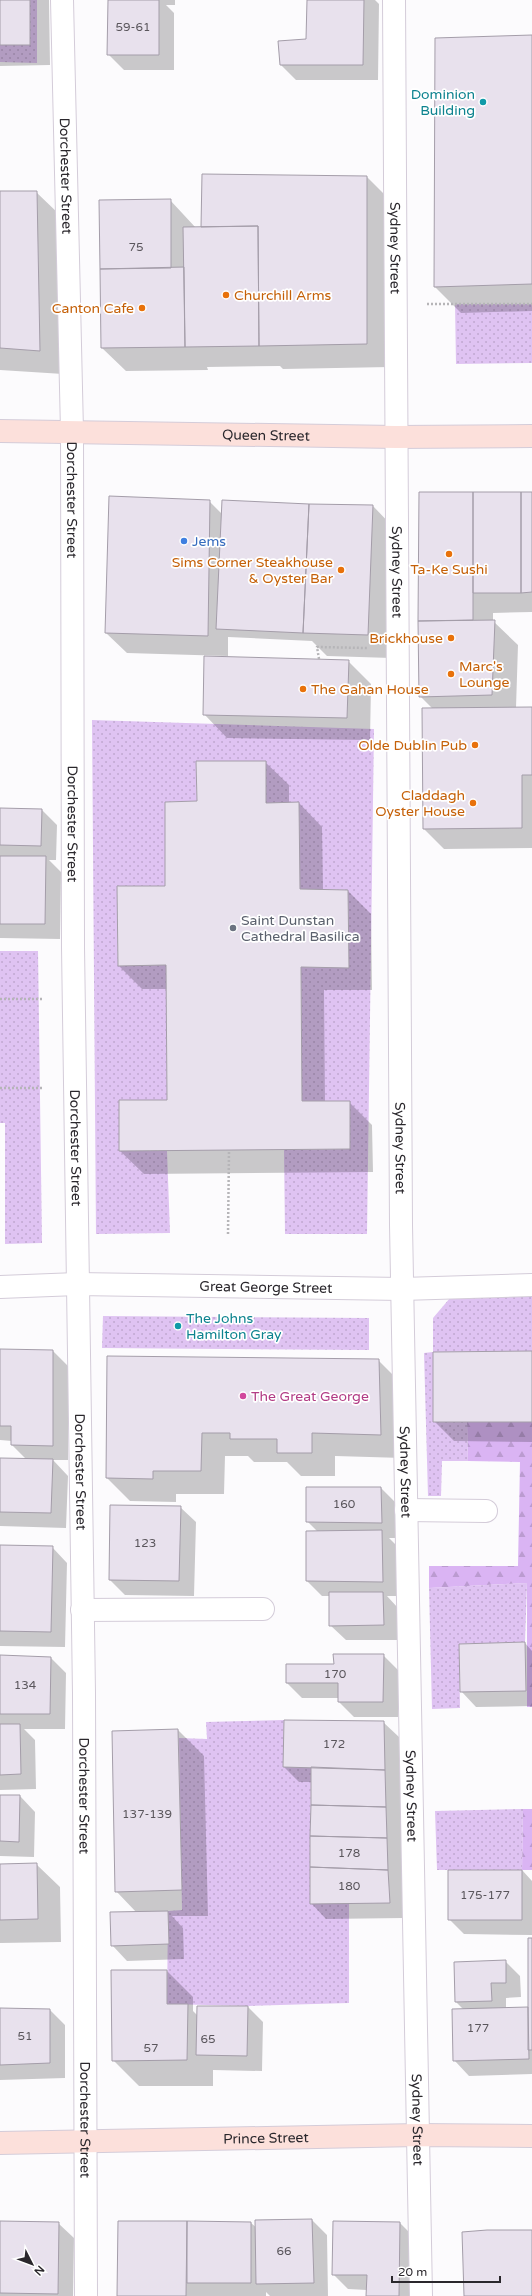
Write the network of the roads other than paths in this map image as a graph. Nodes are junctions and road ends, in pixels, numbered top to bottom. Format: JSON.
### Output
{"nodes":[{"id":1,"x":62,"y":0,"type":"edge"},
{"id":2,"x":394,"y":0,"type":"edge"},
{"id":3,"x":0,"y":431,"type":"edge"},
{"id":4,"x":72,"y":431,"type":"junction"},
{"id":5,"x":532,"y":436,"type":"edge"},
{"id":6,"x":396,"y":437,"type":"junction"},
{"id":7,"x":77,"y":1284,"type":"junction"},
{"id":8,"x":532,"y":1285,"type":"edge"},
{"id":9,"x":0,"y":1287,"type":"edge"},
{"id":10,"x":402,"y":1289,"type":"junction"},
{"id":11,"x":406,"y":1510,"type":"junction"},
{"id":12,"x":486,"y":1511,"type":"dead end"},
{"id":13,"x":82,"y":1610,"type":"junction"},
{"id":14,"x":263,"y":1610,"type":"dead end"},
{"id":15,"x":418,"y":2135,"type":"junction"},
{"id":16,"x":532,"y":2136,"type":"edge"},
{"id":17,"x":85,"y":2141,"type":"junction"},
{"id":18,"x":0,"y":2143,"type":"edge"},
{"id":19,"x":86,"y":2296,"type":"edge"},
{"id":20,"x":421,"y":2296,"type":"edge"}],
"edges":[{"from":1,"to":4,"type":"street","name":"Dorchester Street"},
{"from":2,"to":6,"type":"street","name":"Sydney Street"},
{"from":3,"to":4,"type":"street","name":"Queen Street"},
{"from":4,"to":6,"type":"street","name":"Queen Street"},
{"from":4,"to":7,"type":"street","name":"Dorchester Street"},
{"from":5,"to":6,"type":"street","name":"Queen Street"},
{"from":6,"to":10,"type":"street","name":"Sydney Street"},
{"from":7,"to":9,"type":"street","name":"Great George Street"},
{"from":7,"to":10,"type":"street","name":"Great George Street"},
{"from":7,"to":13,"type":"street","name":"Dorchester Street"},
{"from":8,"to":10,"type":"street","name":"Great George Street"},
{"from":10,"to":11,"type":"street","name":"Sydney Street"},
{"from":11,"to":12,"type":"street"},
{"from":11,"to":15,"type":"street","name":"Sydney Street"},
{"from":13,"to":14,"type":"street"},
{"from":13,"to":17,"type":"street","name":"Dorchester Street"},
{"from":15,"to":16,"type":"street","name":"Prince Street"},
{"from":15,"to":17,"type":"street","name":"Prince Street"},
{"from":15,"to":20,"type":"street","name":"Sydney Street"},
{"from":17,"to":18,"type":"street","name":"Prince Street"},
{"from":17,"to":19,"type":"street","name":"Dorchester Street"}]}
